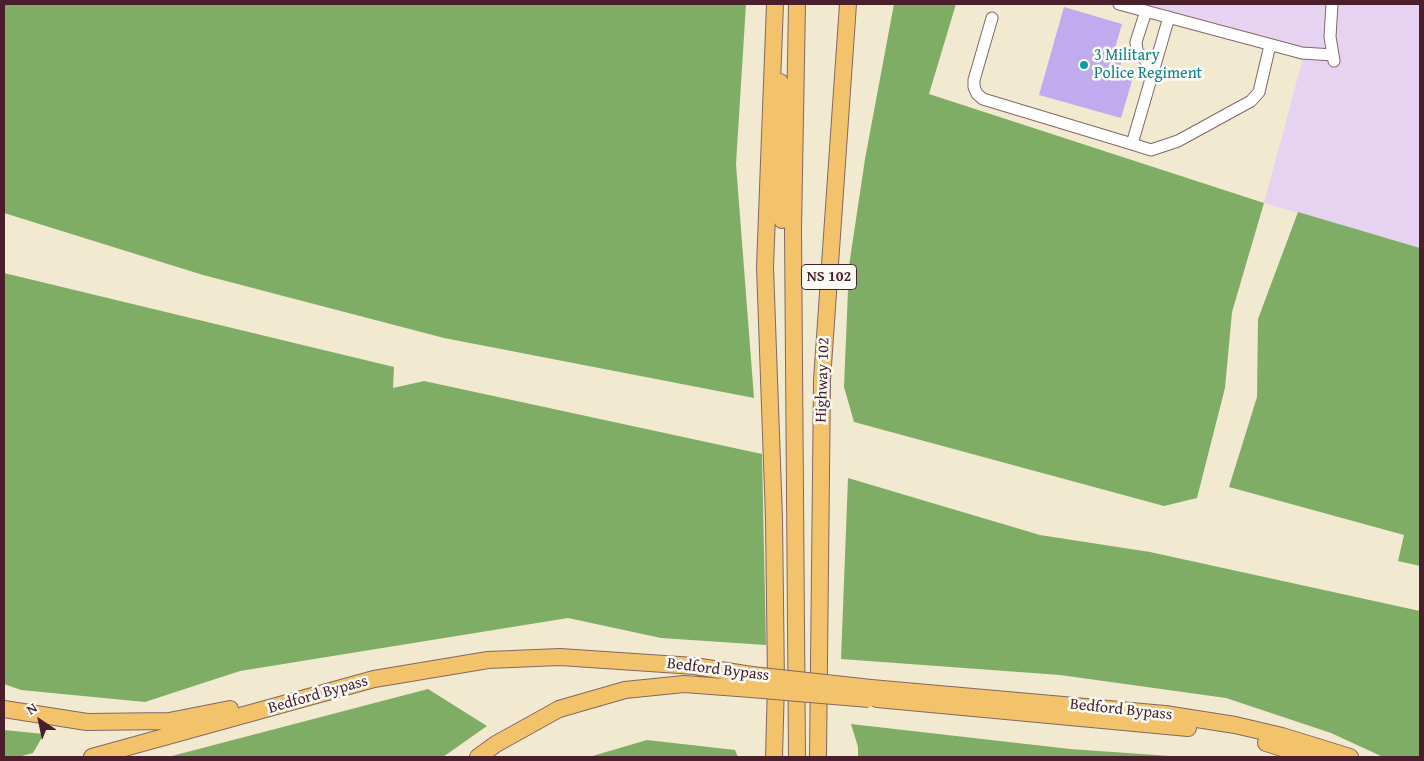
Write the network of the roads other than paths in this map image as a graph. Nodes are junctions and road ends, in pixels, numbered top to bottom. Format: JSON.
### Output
{"nodes":[{"id":1,"x":797,"y":4,"type":"edge"},
{"id":2,"x":848,"y":4,"type":"edge"},
{"id":3,"x":1119,"y":4,"type":"edge"},
{"id":4,"x":1333,"y":5,"type":"edge"},
{"id":5,"x":774,"y":9,"type":"edge"},
{"id":6,"x":1146,"y":11,"type":"junction"},
{"id":7,"x":1169,"y":17,"type":"junction"},
{"id":8,"x":992,"y":18,"type":"dead end"},
{"id":9,"x":1270,"y":44,"type":"junction"},
{"id":10,"x":1153,"y":69,"type":"junction"},
{"id":11,"x":1132,"y":144,"type":"junction"},
{"id":12,"x":795,"y":522,"type":"junction"},
{"id":13,"x":374,"y":679,"type":"junction"},
{"id":14,"x":751,"y":682,"type":"junction"},
{"id":15,"x":870,"y":693,"type":"junction"},
{"id":16,"x":4,"y":709,"type":"edge"},
{"id":17,"x":817,"y":710,"type":"junction"},
{"id":18,"x":92,"y":757,"type":"edge"},
{"id":19,"x":478,"y":757,"type":"edge"},
{"id":20,"x":774,"y":757,"type":"edge"},
{"id":21,"x":797,"y":757,"type":"edge"},
{"id":22,"x":818,"y":757,"type":"edge"},
{"id":23,"x":822,"y":757,"type":"edge"},
{"id":24,"x":1311,"y":757,"type":"edge"},
{"id":25,"x":1350,"y":757,"type":"edge"}],
"edges":[{"from":1,"to":12,"type":"highway","name":"Highway 102","number":"NS 102"},
{"from":2,"to":17,"type":"highway","name":"Highway 102","number":"NS 102"},
{"from":3,"to":6,"type":"street"},
{"from":4,"to":9,"type":"street"},
{"from":5,"to":12,"type":"highway"},
{"from":5,"to":20,"type":"highway"},
{"from":6,"to":7,"type":"street"},
{"from":6,"to":10,"type":"street"},
{"from":7,"to":9,"type":"street"},
{"from":7,"to":10,"type":"street"},
{"from":8,"to":11,"type":"street"},
{"from":9,"to":11,"type":"street"},
{"from":10,"to":11,"type":"street"},
{"from":12,"to":21,"type":"highway","name":"Highway 102","number":"NS 102"},
{"from":13,"to":14,"type":"highway","name":"Bedford Bypass"},
{"from":13,"to":16,"type":"highway"},
{"from":13,"to":18,"type":"highway","name":"Bedford Bypass"},
{"from":14,"to":15,"type":"highway","name":"Bedford Bypass","bridge":true},
{"from":14,"to":19,"type":"highway","name":"Bedford Bypass"},
{"from":15,"to":24,"type":"highway","name":"Bedford Bypass"},
{"from":15,"to":25,"type":"highway","name":"Bedford Bypass"},
{"from":17,"to":22,"type":"highway","name":"Highway 102","number":"NS 102"},
{"from":17,"to":23,"type":"highway"}]}
